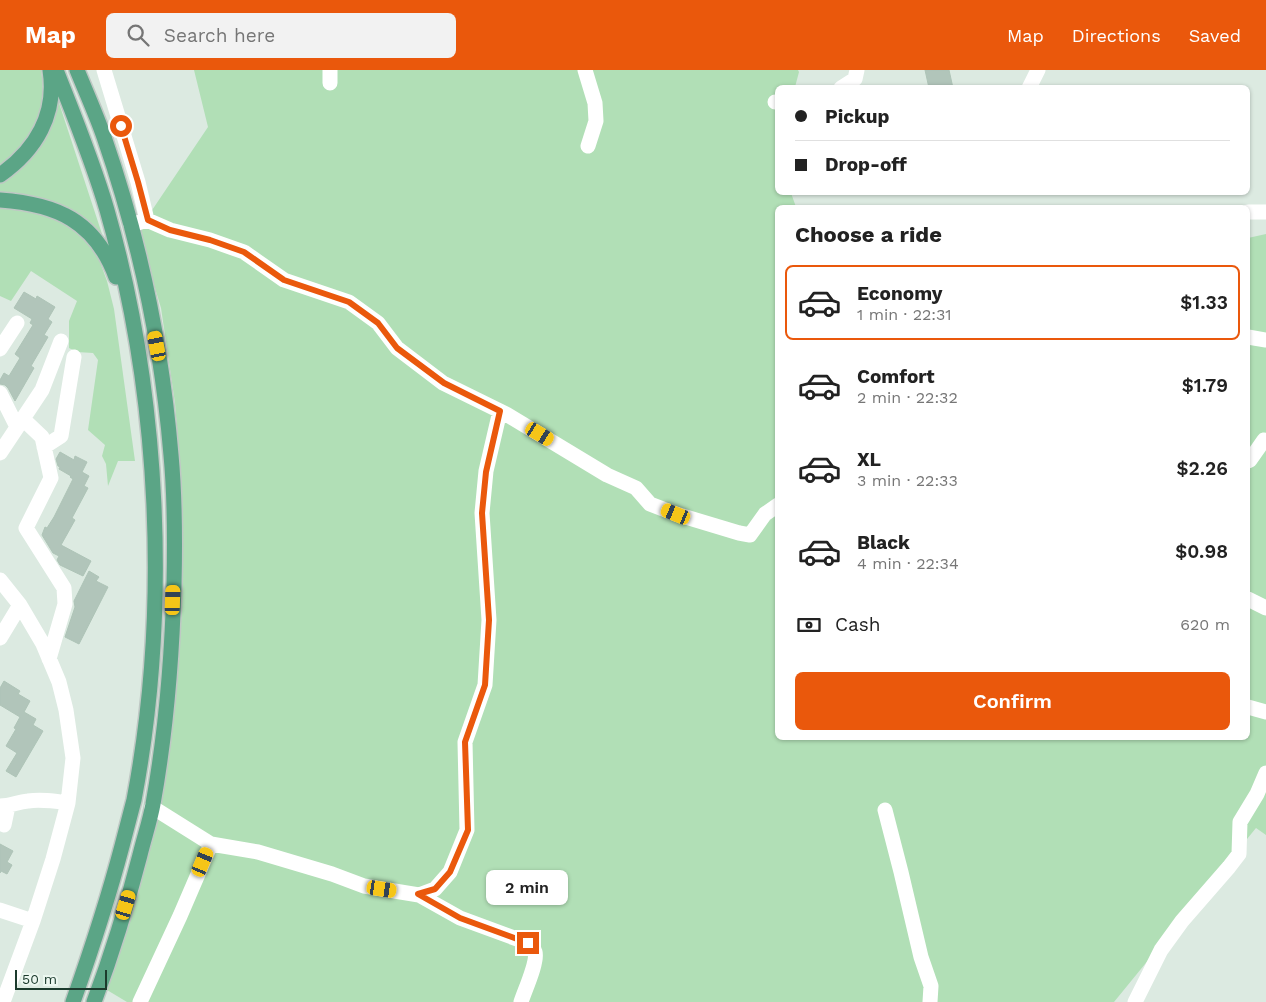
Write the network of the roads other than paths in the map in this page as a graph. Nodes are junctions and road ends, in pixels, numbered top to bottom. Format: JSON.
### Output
{"nodes":[{"id":1,"x":50,"y":70,"type":"edge"},
{"id":2,"x":56,"y":70,"type":"edge"},
{"id":3,"x":76,"y":70,"type":"edge"},
{"id":4,"x":104,"y":70,"type":"edge"},
{"id":5,"x":585,"y":70,"type":"edge"},
{"id":6,"x":857,"y":70,"type":"edge"},
{"id":7,"x":1038,"y":70,"type":"edge"},
{"id":8,"x":846,"y":85,"type":"edge"},
{"id":9,"x":1030,"y":85,"type":"edge"},
{"id":10,"x":588,"y":146,"type":"dead end"},
{"id":11,"x":0,"y":175,"type":"edge"},
{"id":12,"x":0,"y":200,"type":"edge"},
{"id":13,"x":1250,"y":212,"type":"edge"},
{"id":14,"x":1266,"y":212,"type":"edge"},
{"id":15,"x":148,"y":220,"type":"junction"},
{"id":16,"x":131,"y":225,"type":"junction"},
{"id":17,"x":17,"y":323,"type":"dead end"},
{"id":18,"x":133,"y":323,"type":"junction"},
{"id":19,"x":1250,"y":337,"type":"edge"},
{"id":20,"x":1266,"y":340,"type":"edge"},
{"id":21,"x":61,"y":342,"type":"dead end"},
{"id":22,"x":0,"y":349,"type":"edge"},
{"id":23,"x":74,"y":357,"type":"dead end"},
{"id":24,"x":0,"y":393,"type":"edge"},
{"id":25,"x":500,"y":411,"type":"junction"},
{"id":26,"x":20,"y":423,"type":"junction"},
{"id":27,"x":1265,"y":441,"type":"edge"},
{"id":28,"x":44,"y":447,"type":"junction"},
{"id":29,"x":0,"y":453,"type":"edge"},
{"id":30,"x":1250,"y":460,"type":"edge"},
{"id":31,"x":775,"y":507,"type":"edge"},
{"id":32,"x":0,"y":580,"type":"edge"},
{"id":33,"x":1250,"y":600,"type":"edge"},
{"id":34,"x":20,"y":605,"type":"junction"},
{"id":35,"x":1266,"y":608,"type":"edge"},
{"id":36,"x":0,"y":638,"type":"edge"},
{"id":37,"x":49,"y":659,"type":"junction"},
{"id":38,"x":1250,"y":708,"type":"edge"},
{"id":39,"x":1266,"y":712,"type":"edge"},
{"id":40,"x":1266,"y":772,"type":"edge"},
{"id":41,"x":68,"y":804,"type":"junction"},
{"id":42,"x":4,"y":806,"type":"edge"},
{"id":43,"x":152,"y":807,"type":"junction"},
{"id":44,"x":885,"y":810,"type":"dead end"},
{"id":45,"x":4,"y":825,"type":"dead end"},
{"id":46,"x":211,"y":844,"type":"junction"},
{"id":47,"x":418,"y":894,"type":"junction"},
{"id":48,"x":0,"y":910,"type":"edge"},
{"id":49,"x":33,"y":921,"type":"junction"},
{"id":50,"x":3,"y":1002,"type":"edge"},
{"id":51,"x":73,"y":1002,"type":"edge"},
{"id":52,"x":94,"y":1002,"type":"edge"},
{"id":53,"x":140,"y":1002,"type":"edge"},
{"id":54,"x":520,"y":1002,"type":"edge"},
{"id":55,"x":930,"y":1002,"type":"edge"},
{"id":56,"x":1135,"y":1002,"type":"edge"}],
"edges":[{"from":1,"to":11,"type":"main road"},
{"from":2,"to":18,"type":"main road"},
{"from":3,"to":16,"type":"main road"},
{"from":4,"to":15,"type":"street"},
{"from":5,"to":10,"type":"street"},
{"from":6,"to":8,"type":"street"},
{"from":7,"to":9,"type":"street"},
{"from":12,"to":18,"type":"main road"},
{"from":13,"to":14,"type":"street"},
{"from":15,"to":16,"type":"street"},
{"from":15,"to":25,"type":"street"},
{"from":16,"to":43,"type":"main road"},
{"from":17,"to":22,"type":"street"},
{"from":18,"to":51,"type":"main road"},
{"from":19,"to":20,"type":"street"},
{"from":21,"to":26,"type":"street"},
{"from":23,"to":28,"type":"street"},
{"from":24,"to":26,"type":"street"},
{"from":25,"to":31,"type":"street"},
{"from":25,"to":47,"type":"street"},
{"from":26,"to":28,"type":"street"},
{"from":26,"to":29,"type":"street"},
{"from":27,"to":30,"type":"street"},
{"from":28,"to":37,"type":"street"},
{"from":32,"to":34,"type":"street"},
{"from":33,"to":35,"type":"street"},
{"from":34,"to":36,"type":"street"},
{"from":34,"to":37,"type":"street"},
{"from":37,"to":41,"type":"street"},
{"from":38,"to":39,"type":"street"},
{"from":40,"to":56,"type":"street"},
{"from":41,"to":42,"type":"street"},
{"from":41,"to":49,"type":"street"},
{"from":42,"to":45,"type":"street"},
{"from":43,"to":46,"type":"street"},
{"from":43,"to":52,"type":"main road"},
{"from":44,"to":55,"type":"street"},
{"from":46,"to":47,"type":"street"},
{"from":46,"to":53,"type":"street"},
{"from":47,"to":54,"type":"street"},
{"from":48,"to":49,"type":"street"},
{"from":49,"to":50,"type":"street"}]}
